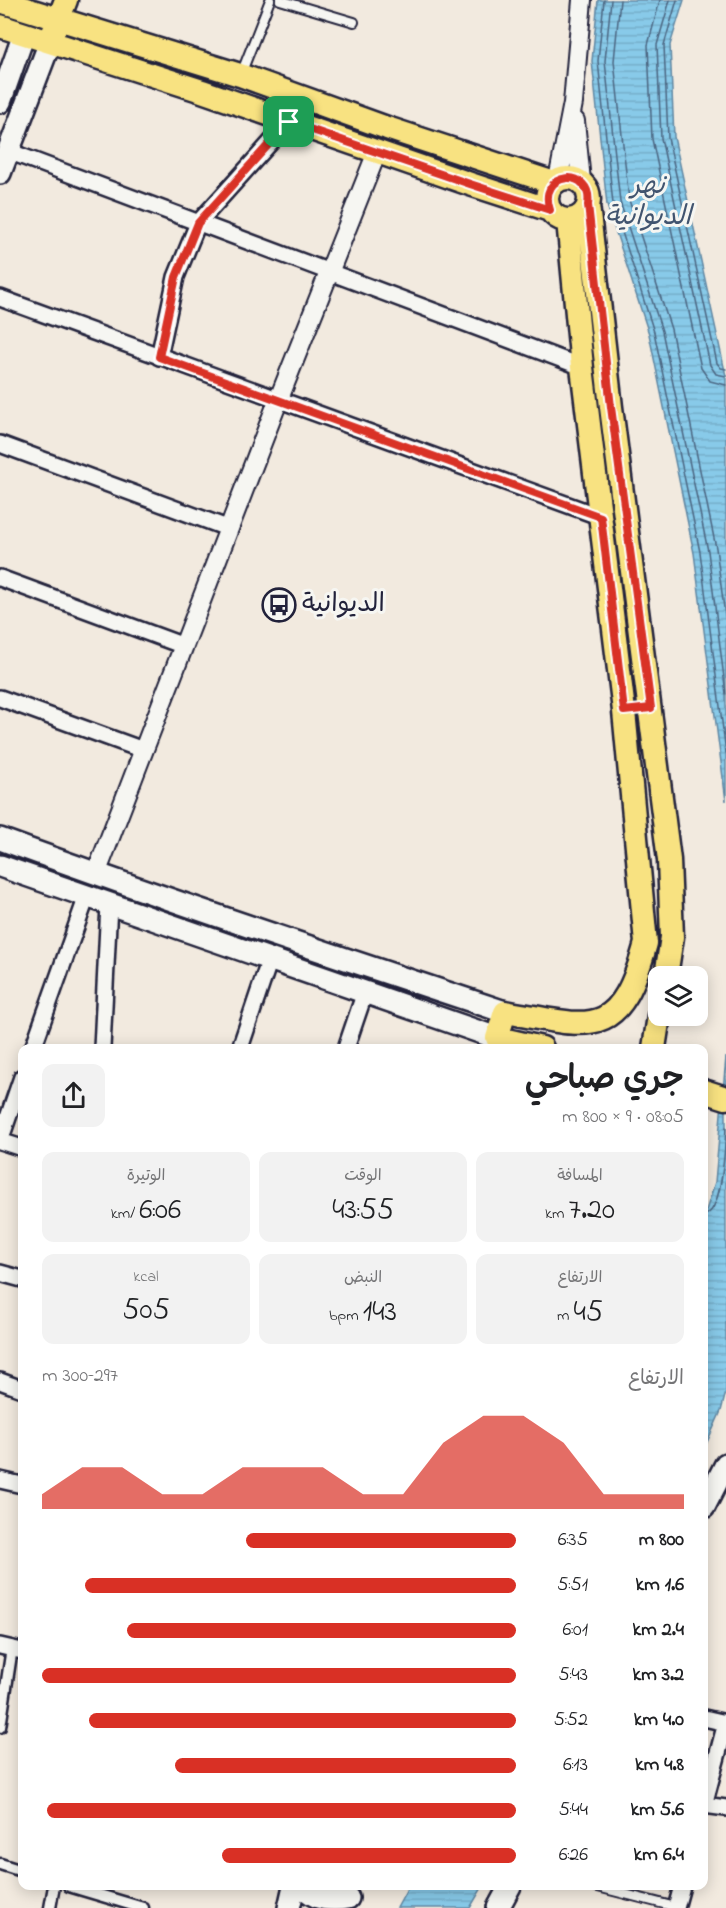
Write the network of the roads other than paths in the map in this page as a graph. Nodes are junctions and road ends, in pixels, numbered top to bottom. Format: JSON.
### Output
{"nodes":[{"id":1,"x":270,"y":0,"type":"edge"},
{"id":2,"x":280,"y":0,"type":"edge"},
{"id":3,"x":582,"y":0,"type":"edge"},
{"id":4,"x":0,"y":1,"type":"edge"},
{"id":5,"x":34,"y":5,"type":"edge"},
{"id":6,"x":62,"y":10,"type":"edge"},
{"id":7,"x":354,"y":22,"type":"dead end"},
{"id":8,"x":0,"y":26,"type":"edge"},
{"id":9,"x":24,"y":34,"type":"junction"},
{"id":10,"x":50,"y":42,"type":"junction"},
{"id":11,"x":240,"y":75,"type":"junction"},
{"id":12,"x":0,"y":102,"type":"edge"},
{"id":13,"x":573,"y":103,"type":"junction"},
{"id":14,"x":289,"y":122,"type":"junction"},
{"id":15,"x":8,"y":152,"type":"junction"},
{"id":16,"x":377,"y":152,"type":"junction"},
{"id":17,"x":0,"y":173,"type":"edge"},
{"id":18,"x":556,"y":182,"type":"junction"},
{"id":19,"x":581,"y":182,"type":"junction"},
{"id":20,"x":588,"y":205,"type":"junction"},
{"id":21,"x":559,"y":215,"type":"junction"},
{"id":22,"x":198,"y":223,"type":"junction"},
{"id":23,"x":330,"y":273,"type":"junction"},
{"id":24,"x":0,"y":298,"type":"edge"},
{"id":25,"x":159,"y":357,"type":"junction"},
{"id":26,"x":582,"y":367,"type":"junction"},
{"id":27,"x":278,"y":401,"type":"junction"},
{"id":28,"x":588,"y":407,"type":"junction"},
{"id":29,"x":611,"y":407,"type":"junction"},
{"id":30,"x":0,"y":444,"type":"edge"},
{"id":31,"x":601,"y":517,"type":"junction"},
{"id":32,"x":230,"y":529,"type":"junction"},
{"id":33,"x":0,"y":578,"type":"edge"},
{"id":34,"x":183,"y":646,"type":"junction"},
{"id":35,"x":0,"y":698,"type":"edge"},
{"id":36,"x":651,"y":708,"type":"junction"},
{"id":37,"x":624,"y":711,"type":"junction"},
{"id":38,"x":143,"y":750,"type":"junction"},
{"id":39,"x":0,"y":839,"type":"edge"},
{"id":40,"x":0,"y":866,"type":"edge"},
{"id":41,"x":96,"y":874,"type":"junction"},
{"id":42,"x":87,"y":896,"type":"junction"},
{"id":43,"x":109,"y":904,"type":"junction"},
{"id":44,"x":270,"y":959,"type":"junction"},
{"id":45,"x":668,"y":966,"type":"edge"},
{"id":46,"x":365,"y":992,"type":"junction"},
{"id":47,"x":505,"y":1012,"type":"junction"},
{"id":48,"x":657,"y":1026,"type":"edge"},
{"id":49,"x":495,"y":1043,"type":"edge"},
{"id":50,"x":34,"y":1044,"type":"edge"},
{"id":51,"x":102,"y":1044,"type":"edge"},
{"id":52,"x":241,"y":1044,"type":"edge"},
{"id":53,"x":347,"y":1044,"type":"edge"},
{"id":54,"x":655,"y":1044,"type":"edge"},
{"id":55,"x":18,"y":1089,"type":"edge"},
{"id":56,"x":708,"y":1092,"type":"edge"},
{"id":57,"x":726,"y":1098,"type":"edge"},
{"id":58,"x":0,"y":1141,"type":"edge"},
{"id":59,"x":18,"y":1147,"type":"edge"},
{"id":60,"x":0,"y":1273,"type":"edge"},
{"id":61,"x":18,"y":1278,"type":"edge"},
{"id":62,"x":0,"y":1382,"type":"edge"},
{"id":63,"x":18,"y":1388,"type":"edge"},
{"id":64,"x":726,"y":1464,"type":"edge"},
{"id":65,"x":0,"y":1480,"type":"edge"},
{"id":66,"x":18,"y":1484,"type":"edge"},
{"id":67,"x":708,"y":1499,"type":"edge"},
{"id":68,"x":11,"y":1648,"type":"edge"},
{"id":69,"x":708,"y":1719,"type":"edge"},
{"id":70,"x":726,"y":1723,"type":"edge"},
{"id":71,"x":0,"y":1727,"type":"edge"},
{"id":72,"x":708,"y":1790,"type":"edge"},
{"id":73,"x":708,"y":1806,"type":"edge"},
{"id":74,"x":726,"y":1808,"type":"edge"},
{"id":75,"x":0,"y":1864,"type":"edge"},
{"id":76,"x":18,"y":1870,"type":"edge"},
{"id":77,"x":53,"y":1890,"type":"edge"},
{"id":78,"x":82,"y":1890,"type":"edge"},
{"id":79,"x":293,"y":1890,"type":"edge"},
{"id":80,"x":307,"y":1890,"type":"edge"},
{"id":81,"x":508,"y":1890,"type":"edge"},
{"id":82,"x":609,"y":1890,"type":"edge"},
{"id":83,"x":681,"y":1890,"type":"edge"},
{"id":84,"x":348,"y":1897,"type":"edge"},
{"id":85,"x":50,"y":1908,"type":"edge"},
{"id":86,"x":142,"y":1908,"type":"edge"},
{"id":87,"x":289,"y":1908,"type":"edge"},
{"id":88,"x":498,"y":1908,"type":"edge"},
{"id":89,"x":676,"y":1908,"type":"edge"}],
"edges":[{"from":1,"to":11,"type":"lane"},
{"from":2,"to":7,"type":"lane"},
{"from":3,"to":13,"type":"street"},
{"from":4,"to":5,"type":"main road"},
{"from":5,"to":6,"type":"main road"},
{"from":5,"to":9,"type":"main road"},
{"from":6,"to":10,"type":"main road"},
{"from":6,"to":11,"type":"main road"},
{"from":8,"to":9,"type":"main road"},
{"from":9,"to":10,"type":"main road"},
{"from":9,"to":12,"type":"main road"},
{"from":10,"to":14,"type":"main road"},
{"from":10,"to":15,"type":"main road"},
{"from":11,"to":18,"type":"main road"},
{"from":13,"to":18,"type":"street"},
{"from":13,"to":19,"type":"street"},
{"from":14,"to":16,"type":"main road"},
{"from":14,"to":22,"type":"street"},
{"from":15,"to":17,"type":"main road"},
{"from":15,"to":22,"type":"street"},
{"from":16,"to":21,"type":"main road"},
{"from":16,"to":23,"type":"street"},
{"from":18,"to":19,"type":"main road"},
{"from":18,"to":21,"type":"main road"},
{"from":19,"to":20,"type":"main road"},
{"from":20,"to":21,"type":"main road"},
{"from":20,"to":29,"type":"main road"},
{"from":21,"to":26,"type":"main road"},
{"from":22,"to":23,"type":"street"},
{"from":22,"to":25,"type":"street"},
{"from":23,"to":26,"type":"street"},
{"from":23,"to":27,"type":"street"},
{"from":24,"to":25,"type":"street"},
{"from":25,"to":27,"type":"street"},
{"from":26,"to":28,"type":"main road"},
{"from":27,"to":31,"type":"street"},
{"from":27,"to":32,"type":"street"},
{"from":28,"to":29,"type":"main road"},
{"from":28,"to":31,"type":"main road"},
{"from":29,"to":36,"type":"main road"},
{"from":30,"to":32,"type":"street"},
{"from":31,"to":37,"type":"main road"},
{"from":32,"to":34,"type":"street"},
{"from":33,"to":34,"type":"street"},
{"from":34,"to":38,"type":"street"},
{"from":35,"to":38,"type":"street"},
{"from":36,"to":37,"type":"main road"},
{"from":36,"to":45,"type":"main road"},
{"from":37,"to":47,"type":"main road"},
{"from":38,"to":41,"type":"street"},
{"from":39,"to":41,"type":"main road"},
{"from":40,"to":42,"type":"main road"},
{"from":41,"to":47,"type":"main road"},
{"from":42,"to":43,"type":"main road"},
{"from":42,"to":50,"type":"street"},
{"from":43,"to":44,"type":"main road"},
{"from":43,"to":51,"type":"street"},
{"from":44,"to":46,"type":"main road"},
{"from":44,"to":52,"type":"street"},
{"from":46,"to":49,"type":"main road"},
{"from":46,"to":53,"type":"street"},
{"from":47,"to":49,"type":"main road"},
{"from":48,"to":54,"type":"main road"},
{"from":55,"to":58,"type":"street"},
{"from":56,"to":57,"type":"main road"},
{"from":58,"to":59,"type":"street"},
{"from":60,"to":61,"type":"street"},
{"from":62,"to":63,"type":"street"},
{"from":64,"to":67,"type":"main road"},
{"from":65,"to":66,"type":"street"},
{"from":68,"to":71,"type":"street"},
{"from":69,"to":70,"type":"street"},
{"from":70,"to":72,"type":"street"},
{"from":73,"to":74,"type":"street"},
{"from":75,"to":76,"type":"street"},
{"from":77,"to":85,"type":"street"},
{"from":78,"to":86,"type":"street"},
{"from":79,"to":87,"type":"main road"},
{"from":80,"to":84,"type":"main road"},
{"from":81,"to":88,"type":"main road"},
{"from":82,"to":89,"type":"lane"},
{"from":83,"to":89,"type":"street"}]}
